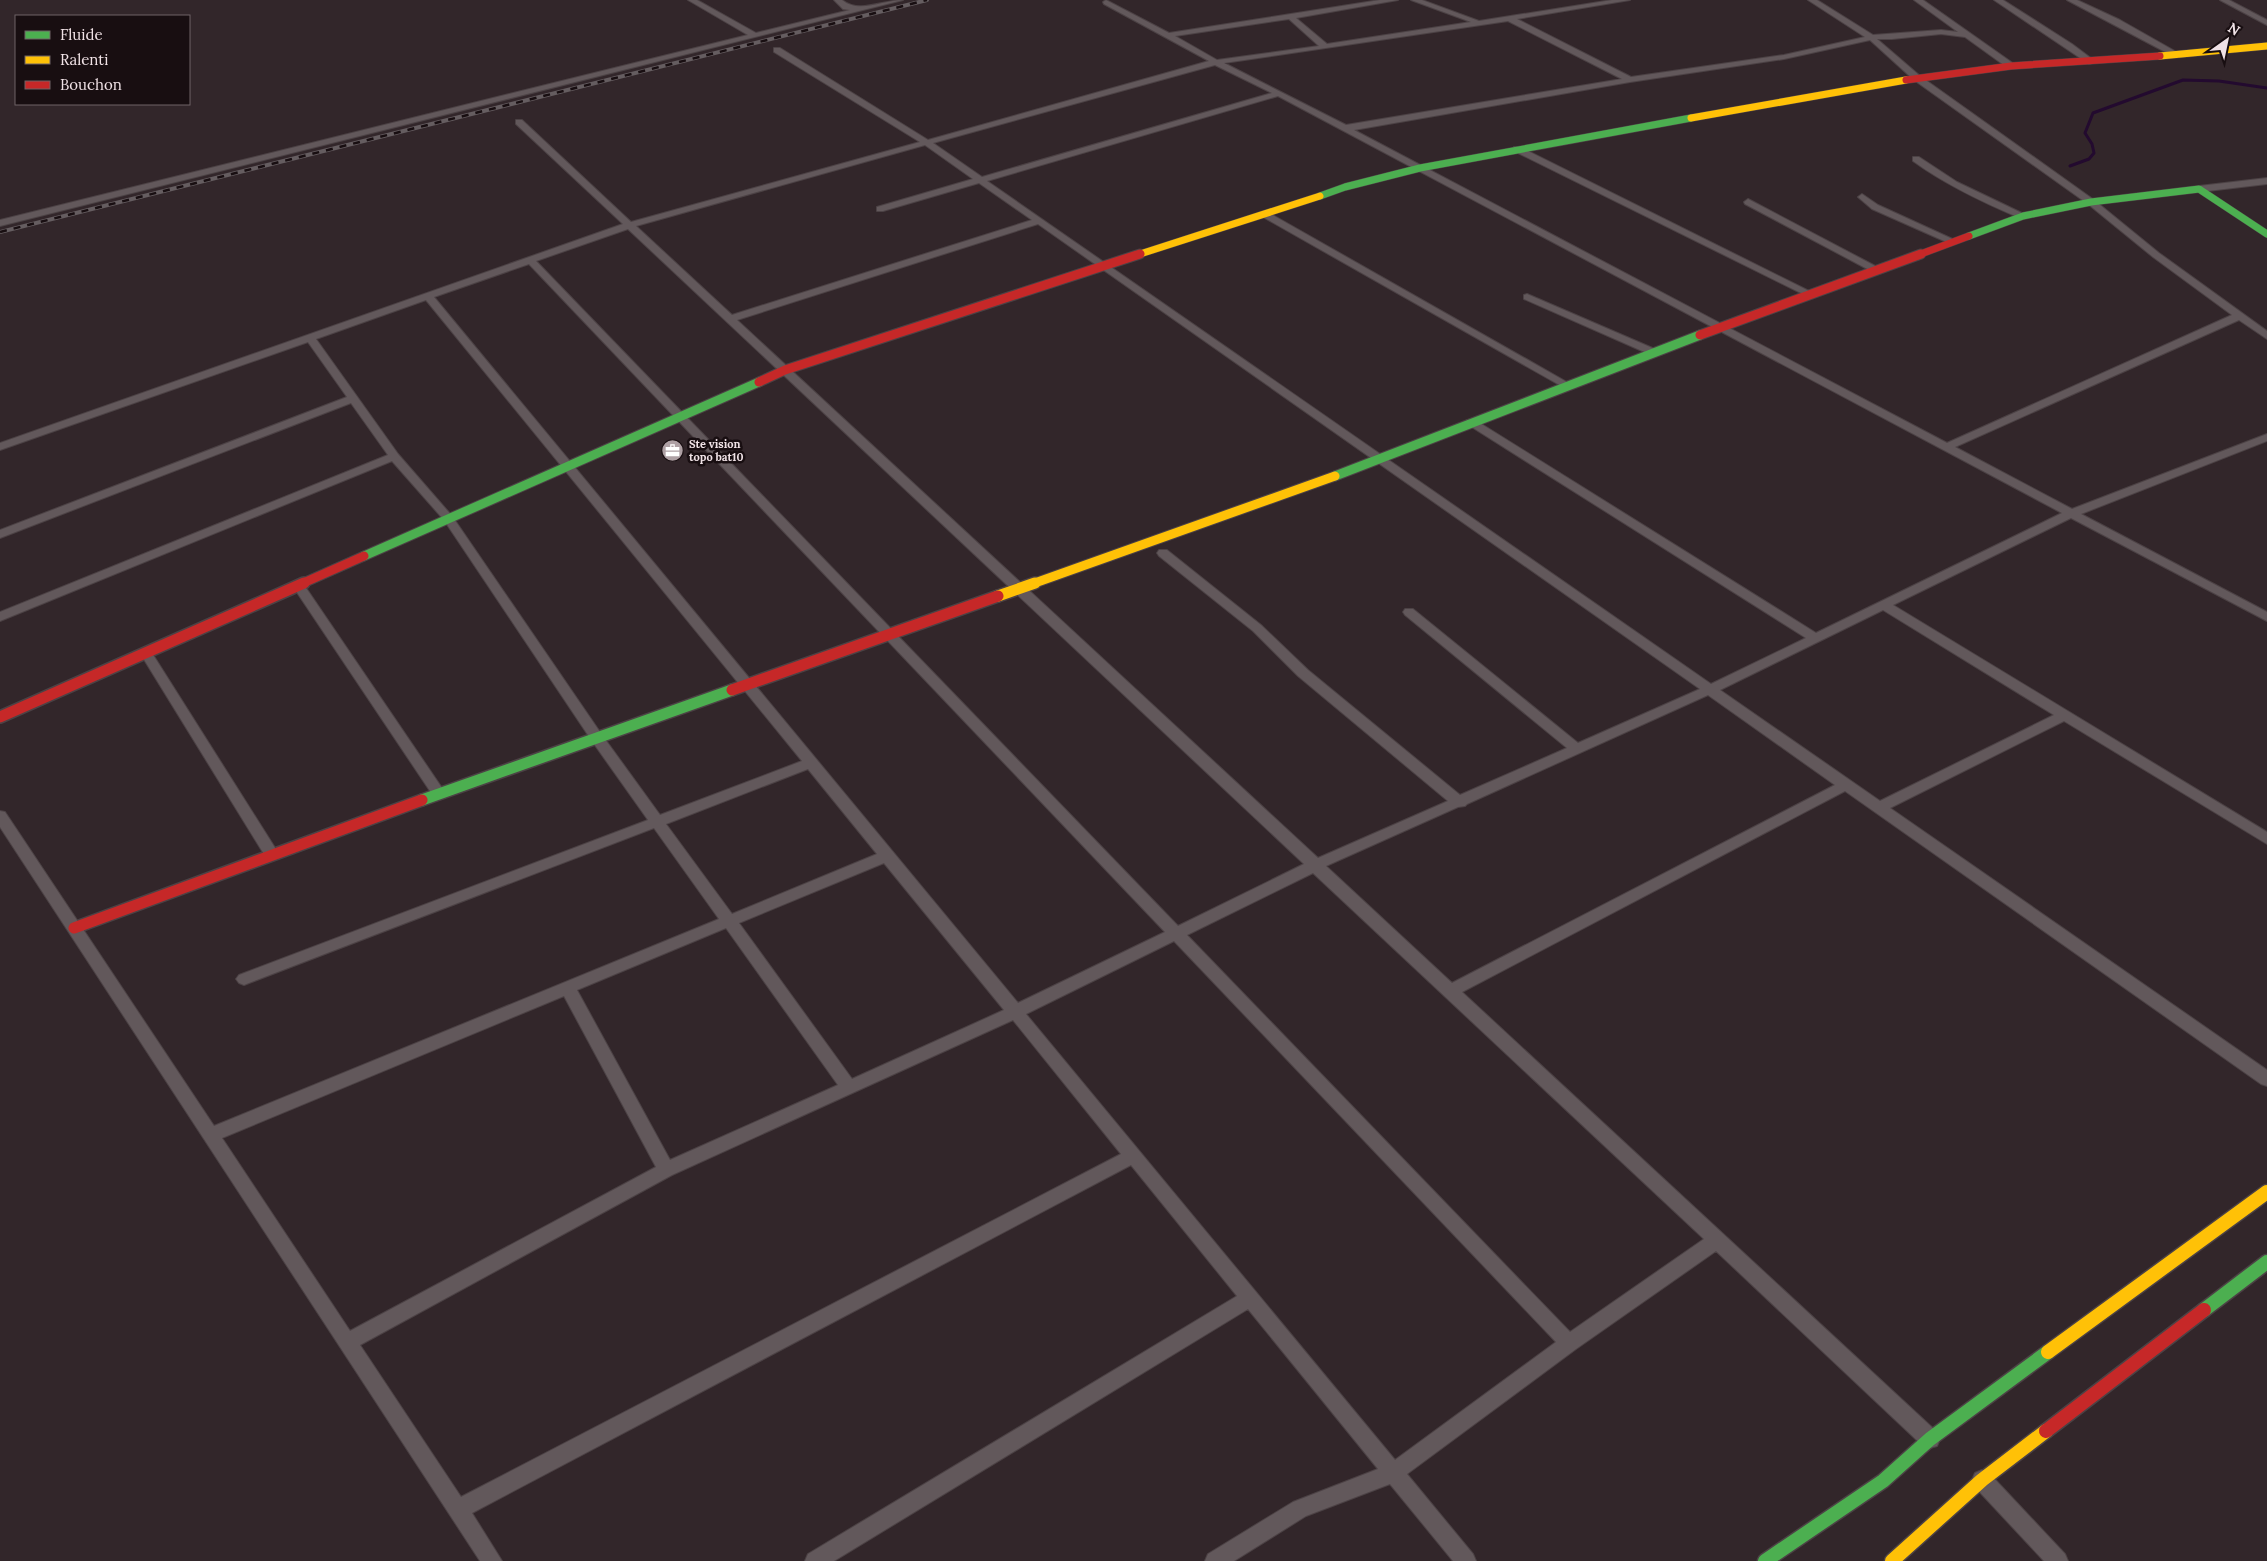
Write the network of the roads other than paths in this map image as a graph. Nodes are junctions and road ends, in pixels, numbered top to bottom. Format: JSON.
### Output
{"nodes":[{"id":1,"x":692,"y":0,"type":"edge"},
{"id":2,"x":838,"y":0,"type":"edge"},
{"id":3,"x":899,"y":0,"type":"edge"},
{"id":4,"x":1394,"y":0,"type":"edge"},
{"id":5,"x":1415,"y":0,"type":"edge"},
{"id":6,"x":1626,"y":0,"type":"edge"},
{"id":7,"x":1812,"y":0,"type":"edge"},
{"id":8,"x":1918,"y":0,"type":"edge"},
{"id":9,"x":1998,"y":0,"type":"edge"},
{"id":10,"x":2071,"y":0,"type":"edge"},
{"id":11,"x":2224,"y":0,"type":"edge"},
{"id":12,"x":1108,"y":2,"type":"dead end"},
{"id":13,"x":1595,"y":2,"type":"edge"},
{"id":14,"x":861,"y":9,"type":"junction"},
{"id":15,"x":1290,"y":16,"type":"junction"},
{"id":16,"x":1509,"y":18,"type":"junction"},
{"id":17,"x":1479,"y":22,"type":"junction"},
{"id":18,"x":2267,"y":23,"type":"edge"},
{"id":19,"x":1170,"y":35,"type":"junction"},
{"id":20,"x":1968,"y":35,"type":"junction"},
{"id":21,"x":755,"y":36,"type":"junction"},
{"id":22,"x":1872,"y":38,"type":"junction"},
{"id":23,"x":2267,"y":46,"type":"edge"},
{"id":24,"x":1325,"y":47,"type":"junction"},
{"id":25,"x":777,"y":50,"type":"dead end"},
{"id":26,"x":2176,"y":54,"type":"junction"},
{"id":27,"x":1216,"y":62,"type":"junction"},
{"id":28,"x":2092,"y":62,"type":"junction"},
{"id":29,"x":2011,"y":66,"type":"junction"},
{"id":30,"x":1916,"y":78,"type":"junction"},
{"id":31,"x":1630,"y":80,"type":"junction"},
{"id":32,"x":1280,"y":93,"type":"junction"},
{"id":33,"x":519,"y":122,"type":"dead end"},
{"id":34,"x":1346,"y":128,"type":"junction"},
{"id":35,"x":926,"y":142,"type":"junction"},
{"id":36,"x":1517,"y":149,"type":"junction"},
{"id":37,"x":1916,"y":159,"type":"dead end"},
{"id":38,"x":1420,"y":168,"type":"junction"},
{"id":39,"x":980,"y":180,"type":"junction"},
{"id":40,"x":2267,"y":181,"type":"edge"},
{"id":41,"x":2199,"y":189,"type":"junction"},
{"id":42,"x":1862,"y":197,"type":"dead end"},
{"id":43,"x":1748,"y":202,"type":"dead end"},
{"id":44,"x":2090,"y":202,"type":"junction"},
{"id":45,"x":880,"y":209,"type":"dead end"},
{"id":46,"x":1266,"y":216,"type":"junction"},
{"id":47,"x":2024,"y":216,"type":"junction"},
{"id":48,"x":1039,"y":221,"type":"junction"},
{"id":49,"x":0,"y":223,"type":"edge"},
{"id":50,"x":630,"y":225,"type":"junction"},
{"id":51,"x":2267,"y":234,"type":"edge"},
{"id":52,"x":1954,"y":242,"type":"junction"},
{"id":53,"x":530,"y":260,"type":"junction"},
{"id":54,"x":1103,"y":266,"type":"junction"},
{"id":55,"x":1876,"y":270,"type":"junction"},
{"id":56,"x":1810,"y":294,"type":"junction"},
{"id":57,"x":428,"y":296,"type":"junction"},
{"id":58,"x":1526,"y":297,"type":"dead end"},
{"id":59,"x":2239,"y":316,"type":"junction"},
{"id":60,"x":731,"y":319,"type":"junction"},
{"id":61,"x":1721,"y":327,"type":"junction"},
{"id":62,"x":2267,"y":336,"type":"edge"},
{"id":63,"x":310,"y":338,"type":"junction"},
{"id":64,"x":1653,"y":352,"type":"junction"},
{"id":65,"x":785,"y":370,"type":"junction"},
{"id":66,"x":1567,"y":385,"type":"junction"},
{"id":67,"x":353,"y":398,"type":"junction"},
{"id":68,"x":681,"y":417,"type":"junction"},
{"id":69,"x":1471,"y":422,"type":"junction"},
{"id":70,"x":2267,"y":437,"type":"edge"},
{"id":71,"x":0,"y":447,"type":"edge"},
{"id":72,"x":1947,"y":447,"type":"junction"},
{"id":73,"x":394,"y":456,"type":"junction"},
{"id":74,"x":1380,"y":460,"type":"junction"},
{"id":75,"x":568,"y":467,"type":"junction"},
{"id":76,"x":2072,"y":513,"type":"junction"},
{"id":77,"x":448,"y":518,"type":"junction"},
{"id":78,"x":0,"y":534,"type":"edge"},
{"id":79,"x":1163,"y":553,"type":"dead end"},
{"id":80,"x":298,"y":585,"type":"junction"},
{"id":81,"x":1018,"y":587,"type":"junction"},
{"id":82,"x":1884,"y":604,"type":"junction"},
{"id":83,"x":1409,"y":612,"type":"dead end"},
{"id":84,"x":0,"y":617,"type":"edge"},
{"id":85,"x":2267,"y":617,"type":"edge"},
{"id":86,"x":888,"y":633,"type":"junction"},
{"id":87,"x":1816,"y":638,"type":"junction"},
{"id":88,"x":146,"y":653,"type":"junction"},
{"id":89,"x":746,"y":684,"type":"junction"},
{"id":90,"x":1709,"y":690,"type":"junction"},
{"id":91,"x":2063,"y":716,"type":"junction"},
{"id":92,"x":0,"y":717,"type":"edge"},
{"id":93,"x":597,"y":738,"type":"junction"},
{"id":94,"x":1577,"y":749,"type":"junction"},
{"id":95,"x":811,"y":763,"type":"junction"},
{"id":96,"x":1846,"y":785,"type":"junction"},
{"id":97,"x":438,"y":794,"type":"junction"},
{"id":98,"x":1460,"y":803,"type":"junction"},
{"id":99,"x":1879,"y":808,"type":"junction"},
{"id":100,"x":658,"y":822,"type":"junction"},
{"id":101,"x":2,"y":823,"type":"edge"},
{"id":102,"x":2267,"y":838,"type":"edge"},
{"id":103,"x":272,"y":854,"type":"junction"},
{"id":104,"x":887,"y":856,"type":"junction"},
{"id":105,"x":1316,"y":866,"type":"junction"},
{"id":106,"x":729,"y":921,"type":"junction"},
{"id":107,"x":74,"y":928,"type":"junction"},
{"id":108,"x":1176,"y":933,"type":"junction"},
{"id":109,"x":244,"y":980,"type":"dead end"},
{"id":110,"x":567,"y":987,"type":"junction"},
{"id":111,"x":1450,"y":990,"type":"junction"},
{"id":112,"x":1015,"y":1012,"type":"junction"},
{"id":113,"x":2267,"y":1079,"type":"edge"},
{"id":114,"x":848,"y":1086,"type":"junction"},
{"id":115,"x":210,"y":1135,"type":"junction"},
{"id":116,"x":1133,"y":1156,"type":"junction"},
{"id":117,"x":666,"y":1170,"type":"junction"},
{"id":118,"x":2267,"y":1192,"type":"edge"},
{"id":119,"x":1717,"y":1240,"type":"junction"},
{"id":120,"x":2267,"y":1262,"type":"edge"},
{"id":121,"x":1250,"y":1298,"type":"junction"},
{"id":122,"x":348,"y":1342,"type":"junction"},
{"id":123,"x":1569,"y":1343,"type":"junction"},
{"id":124,"x":1930,"y":1439,"type":"junction"},
{"id":125,"x":1393,"y":1473,"type":"junction"},
{"id":126,"x":1982,"y":1480,"type":"junction"},
{"id":127,"x":458,"y":1509,"type":"junction"},
{"id":128,"x":492,"y":1561,"type":"edge"},
{"id":129,"x":815,"y":1561,"type":"edge"},
{"id":130,"x":1215,"y":1561,"type":"edge"},
{"id":131,"x":1466,"y":1561,"type":"edge"},
{"id":132,"x":1764,"y":1561,"type":"edge"},
{"id":133,"x":1892,"y":1561,"type":"edge"},
{"id":134,"x":2058,"y":1561,"type":"edge"}],
"edges":[{"from":1,"to":21,"type":"street"},
{"from":2,"to":14,"type":"street"},
{"from":3,"to":14,"type":"street"},
{"from":4,"to":15,"type":"street"},
{"from":5,"to":17,"type":"street"},
{"from":6,"to":13,"type":"street"},
{"from":7,"to":22,"type":"street"},
{"from":8,"to":20,"type":"street"},
{"from":9,"to":28,"type":"street"},
{"from":10,"to":26,"type":"street"},
{"from":11,"to":18,"type":"street"},
{"from":12,"to":19,"type":"street"},
{"from":13,"to":16,"type":"street"},
{"from":14,"to":21,"type":"street"},
{"from":15,"to":19,"type":"street"},
{"from":15,"to":24,"type":"street"},
{"from":16,"to":17,"type":"street"},
{"from":16,"to":31,"type":"street"},
{"from":17,"to":24,"type":"street"},
{"from":19,"to":27,"type":"street"},
{"from":20,"to":22,"type":"street"},
{"from":20,"to":29,"type":"street"},
{"from":21,"to":49,"type":"street"},
{"from":22,"to":30,"type":"street"},
{"from":22,"to":31,"type":"street"},
{"from":23,"to":26,"type":"street"},
{"from":24,"to":27,"type":"street"},
{"from":25,"to":35,"type":"street"},
{"from":26,"to":28,"type":"street"},
{"from":27,"to":32,"type":"street"},
{"from":27,"to":35,"type":"street"},
{"from":28,"to":29,"type":"street"},
{"from":29,"to":30,"type":"street"},
{"from":30,"to":36,"type":"street"},
{"from":30,"to":44,"type":"street"},
{"from":31,"to":34,"type":"street"},
{"from":32,"to":34,"type":"street"},
{"from":32,"to":39,"type":"street"},
{"from":33,"to":50,"type":"street"},
{"from":34,"to":38,"type":"street"},
{"from":35,"to":39,"type":"street"},
{"from":35,"to":50,"type":"street"},
{"from":36,"to":38,"type":"street"},
{"from":36,"to":56,"type":"street"},
{"from":37,"to":47,"type":"street"},
{"from":38,"to":46,"type":"street"},
{"from":38,"to":61,"type":"street"},
{"from":39,"to":45,"type":"street"},
{"from":39,"to":48,"type":"street"},
{"from":40,"to":41,"type":"street"},
{"from":41,"to":44,"type":"street"},
{"from":41,"to":51,"type":"street"},
{"from":42,"to":52,"type":"street"},
{"from":43,"to":55,"type":"street"},
{"from":44,"to":47,"type":"street"},
{"from":44,"to":59,"type":"street"},
{"from":46,"to":54,"type":"street"},
{"from":46,"to":66,"type":"street"},
{"from":47,"to":52,"type":"street"},
{"from":48,"to":54,"type":"street"},
{"from":48,"to":60,"type":"street"},
{"from":50,"to":53,"type":"street"},
{"from":50,"to":60,"type":"street"},
{"from":52,"to":55,"type":"street"},
{"from":53,"to":57,"type":"street"},
{"from":53,"to":68,"type":"street"},
{"from":54,"to":65,"type":"street"},
{"from":54,"to":74,"type":"street"},
{"from":55,"to":56,"type":"street"},
{"from":56,"to":61,"type":"street"},
{"from":57,"to":63,"type":"street"},
{"from":57,"to":75,"type":"street"},
{"from":58,"to":64,"type":"street"},
{"from":59,"to":62,"type":"street"},
{"from":59,"to":72,"type":"street"},
{"from":60,"to":65,"type":"street"},
{"from":61,"to":64,"type":"street"},
{"from":61,"to":72,"type":"street"},
{"from":63,"to":67,"type":"street"},
{"from":63,"to":71,"type":"street"},
{"from":64,"to":66,"type":"street"},
{"from":65,"to":68,"type":"street"},
{"from":65,"to":81,"type":"street"},
{"from":66,"to":69,"type":"street"},
{"from":67,"to":73,"type":"street"},
{"from":67,"to":78,"type":"street"},
{"from":68,"to":75,"type":"street"},
{"from":68,"to":86,"type":"street"},
{"from":69,"to":74,"type":"street"},
{"from":69,"to":87,"type":"street"},
{"from":70,"to":76,"type":"street"},
{"from":72,"to":76,"type":"street"},
{"from":73,"to":77,"type":"street"},
{"from":73,"to":84,"type":"street"},
{"from":74,"to":81,"type":"street"},
{"from":74,"to":90,"type":"street"},
{"from":75,"to":77,"type":"street"},
{"from":75,"to":89,"type":"street"},
{"from":76,"to":82,"type":"street"},
{"from":76,"to":85,"type":"street"},
{"from":77,"to":80,"type":"street"},
{"from":77,"to":93,"type":"street"},
{"from":79,"to":98,"type":"street"},
{"from":80,"to":88,"type":"street"},
{"from":80,"to":97,"type":"street"},
{"from":81,"to":86,"type":"street"},
{"from":81,"to":105,"type":"street"},
{"from":82,"to":87,"type":"street"},
{"from":82,"to":91,"type":"street"},
{"from":83,"to":94,"type":"street"},
{"from":86,"to":89,"type":"street"},
{"from":86,"to":108,"type":"street"},
{"from":87,"to":90,"type":"street"},
{"from":88,"to":92,"type":"street"},
{"from":88,"to":103,"type":"street"},
{"from":89,"to":93,"type":"street"},
{"from":89,"to":95,"type":"street"},
{"from":90,"to":94,"type":"street"},
{"from":90,"to":96,"type":"street"},
{"from":91,"to":99,"type":"street"},
{"from":91,"to":102,"type":"street"},
{"from":93,"to":97,"type":"street"},
{"from":93,"to":100,"type":"street"},
{"from":94,"to":98,"type":"street"},
{"from":95,"to":100,"type":"street"},
{"from":95,"to":104,"type":"street"},
{"from":96,"to":99,"type":"street"},
{"from":96,"to":111,"type":"street"},
{"from":97,"to":103,"type":"street"},
{"from":98,"to":105,"type":"street"},
{"from":99,"to":113,"type":"street"},
{"from":100,"to":106,"type":"street"},
{"from":100,"to":109,"type":"street"},
{"from":101,"to":107,"type":"street"},
{"from":103,"to":107,"type":"street"},
{"from":104,"to":106,"type":"street"},
{"from":104,"to":112,"type":"street"},
{"from":105,"to":108,"type":"street"},
{"from":105,"to":111,"type":"street"},
{"from":106,"to":110,"type":"street"},
{"from":106,"to":114,"type":"street"},
{"from":107,"to":115,"type":"street"},
{"from":108,"to":112,"type":"street"},
{"from":108,"to":123,"type":"street"},
{"from":110,"to":115,"type":"street"},
{"from":110,"to":117,"type":"street"},
{"from":111,"to":119,"type":"street"},
{"from":112,"to":114,"type":"street"},
{"from":112,"to":116,"type":"street"},
{"from":114,"to":117,"type":"street"},
{"from":115,"to":122,"type":"street"},
{"from":116,"to":121,"type":"street"},
{"from":116,"to":127,"type":"street"},
{"from":117,"to":122,"type":"street"},
{"from":118,"to":124,"type":"street"},
{"from":119,"to":123,"type":"street"},
{"from":119,"to":124,"type":"street"},
{"from":120,"to":126,"type":"street"},
{"from":121,"to":125,"type":"street"},
{"from":121,"to":129,"type":"street"},
{"from":122,"to":127,"type":"street"},
{"from":123,"to":125,"type":"street"},
{"from":124,"to":132,"type":"street"},
{"from":125,"to":130,"type":"street"},
{"from":125,"to":131,"type":"street"},
{"from":126,"to":133,"type":"street"},
{"from":126,"to":134,"type":"street"},
{"from":127,"to":128,"type":"street"}]}
